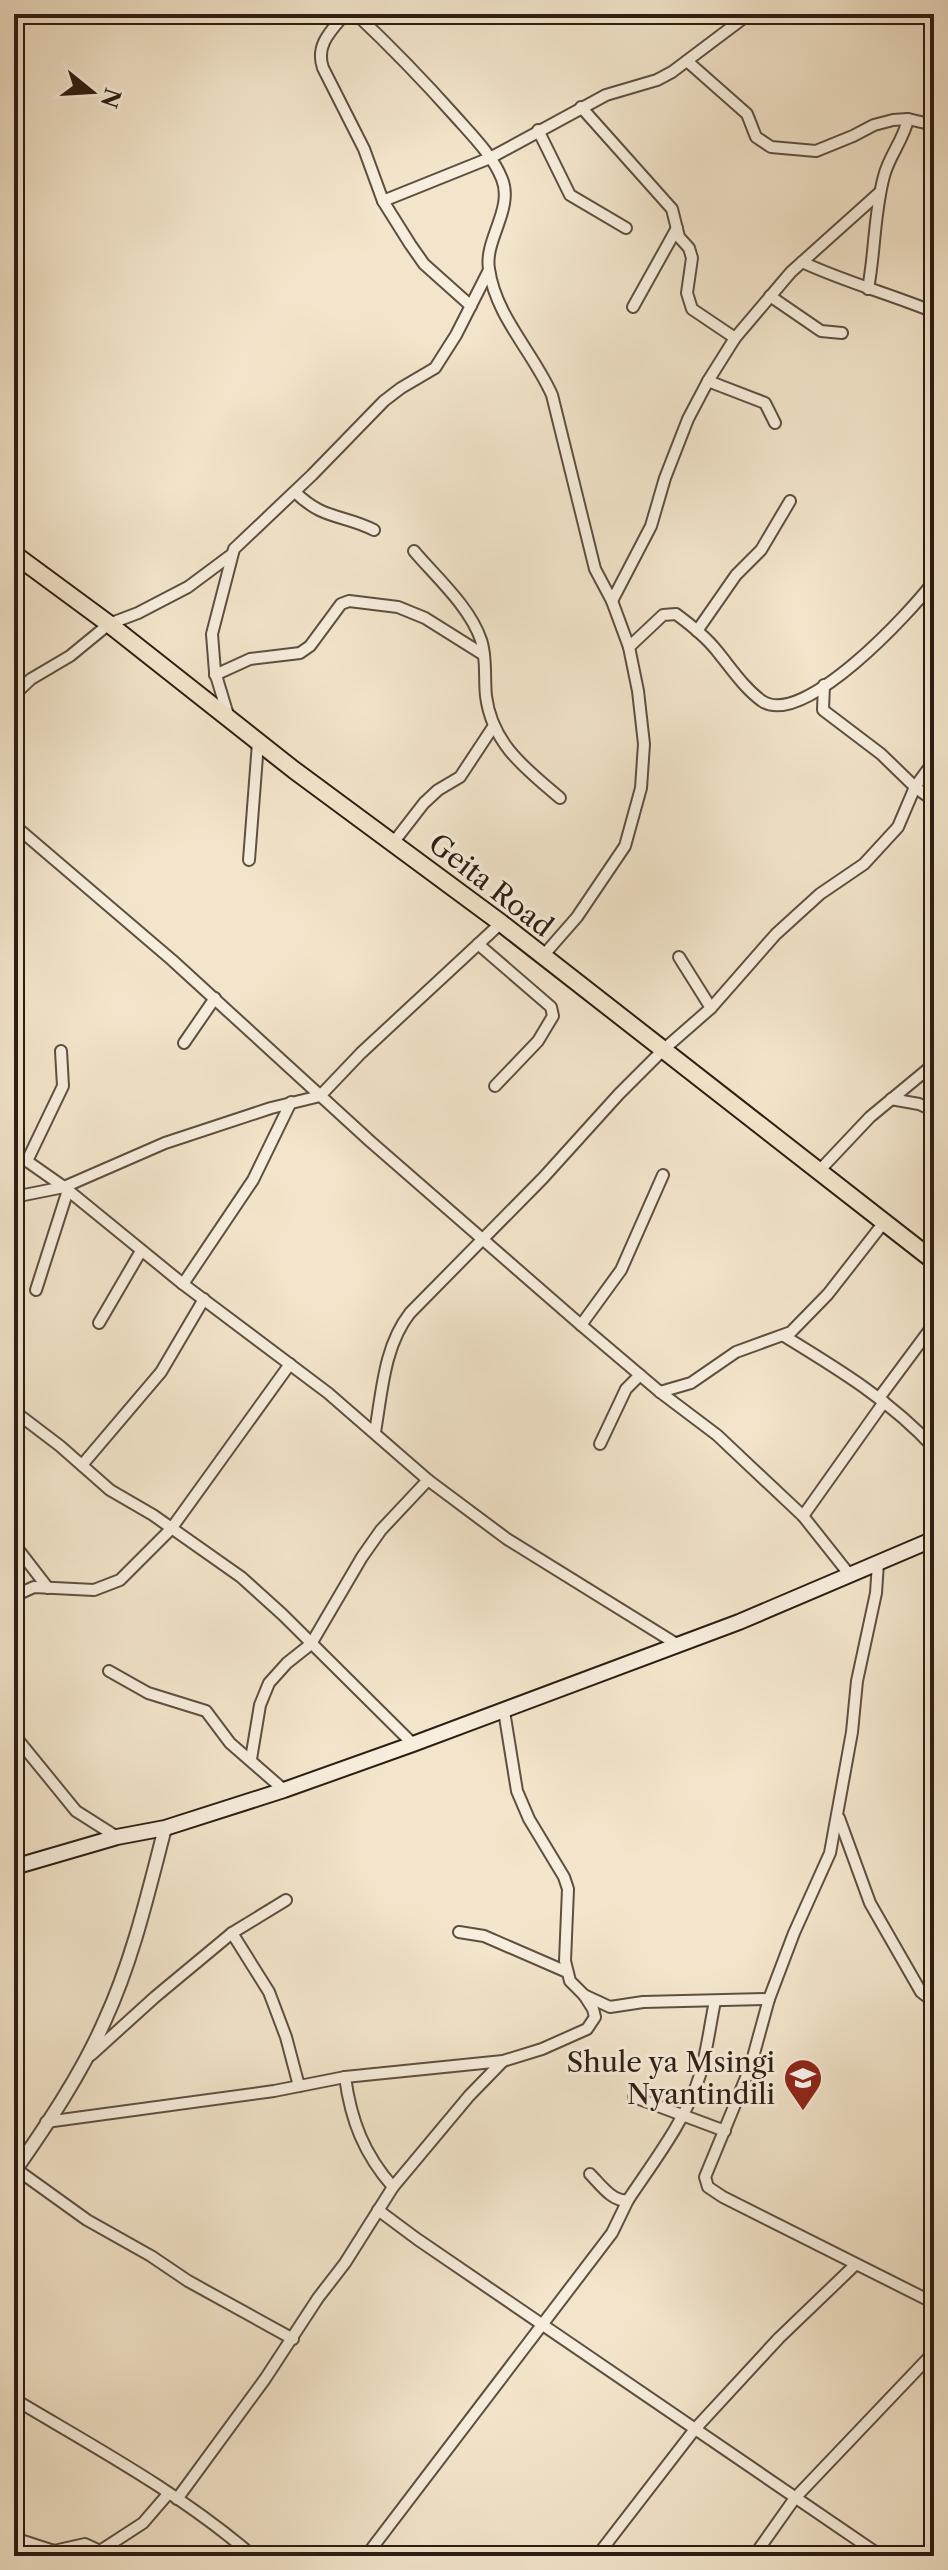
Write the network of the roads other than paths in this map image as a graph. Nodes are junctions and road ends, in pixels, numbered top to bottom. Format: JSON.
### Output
{"nodes":[{"id":1,"x":345,"y":14,"type":"edge"},
{"id":2,"x":356,"y":14,"type":"edge"},
{"id":3,"x":749,"y":14,"type":"edge"},
{"id":4,"x":687,"y":61,"type":"junction"},
{"id":5,"x":581,"y":107,"type":"junction"},
{"id":6,"x":908,"y":119,"type":"junction"},
{"id":7,"x":934,"y":125,"type":"edge"},
{"id":8,"x":538,"y":130,"type":"junction"},
{"id":9,"x":490,"y":158,"type":"junction"},
{"id":10,"x":879,"y":193,"type":"junction"},
{"id":11,"x":383,"y":201,"type":"junction"},
{"id":12,"x":677,"y":226,"type":"junction"},
{"id":13,"x":626,"y":228,"type":"dead end"},
{"id":14,"x":802,"y":262,"type":"junction"},
{"id":15,"x":489,"y":270,"type":"junction"},
{"id":16,"x":868,"y":289,"type":"junction"},
{"id":17,"x":770,"y":296,"type":"junction"},
{"id":18,"x":471,"y":306,"type":"junction"},
{"id":19,"x":633,"y":307,"type":"dead end"},
{"id":20,"x":934,"y":312,"type":"edge"},
{"id":21,"x":842,"y":333,"type":"dead end"},
{"id":22,"x":735,"y":338,"type":"junction"},
{"id":23,"x":708,"y":381,"type":"junction"},
{"id":24,"x":775,"y":423,"type":"dead end"},
{"id":25,"x":295,"y":492,"type":"junction"},
{"id":26,"x":790,"y":501,"type":"dead end"},
{"id":27,"x":374,"y":530,"type":"dead end"},
{"id":28,"x":414,"y":551,"type":"dead end"},
{"id":29,"x":14,"y":554,"type":"edge"},
{"id":30,"x":231,"y":555,"type":"junction"},
{"id":31,"x":934,"y":581,"type":"edge"},
{"id":32,"x":612,"y":601,"type":"junction"},
{"id":33,"x":109,"y":624,"type":"junction"},
{"id":34,"x":697,"y":631,"type":"junction"},
{"id":35,"x":629,"y":647,"type":"junction"},
{"id":36,"x":484,"y":655,"type":"junction"},
{"id":37,"x":215,"y":675,"type":"junction"},
{"id":38,"x":824,"y":685,"type":"junction"},
{"id":39,"x":14,"y":695,"type":"edge"},
{"id":40,"x":230,"y":721,"type":"junction"},
{"id":41,"x":493,"y":727,"type":"junction"},
{"id":42,"x":258,"y":743,"type":"junction"},
{"id":43,"x":934,"y":761,"type":"edge"},
{"id":44,"x":915,"y":787,"type":"junction"},
{"id":45,"x":560,"y":798,"type":"dead end"},
{"id":46,"x":934,"y":801,"type":"edge"},
{"id":47,"x":14,"y":825,"type":"edge"},
{"id":48,"x":393,"y":843,"type":"junction"},
{"id":49,"x":249,"y":860,"type":"dead end"},
{"id":50,"x":501,"y":923,"type":"junction"},
{"id":51,"x":478,"y":944,"type":"junction"},
{"id":52,"x":542,"y":957,"type":"junction"},
{"id":53,"x":679,"y":957,"type":"dead end"},
{"id":54,"x":215,"y":998,"type":"junction"},
{"id":55,"x":711,"y":1008,"type":"junction"},
{"id":56,"x":184,"y":1043,"type":"dead end"},
{"id":57,"x":663,"y":1050,"type":"junction"},
{"id":58,"x":61,"y":1051,"type":"dead end"},
{"id":59,"x":934,"y":1064,"type":"edge"},
{"id":60,"x":495,"y":1086,"type":"dead end"},
{"id":61,"x":320,"y":1096,"type":"junction"},
{"id":62,"x":891,"y":1099,"type":"junction"},
{"id":63,"x":291,"y":1102,"type":"junction"},
{"id":64,"x":934,"y":1111,"type":"edge"},
{"id":65,"x":14,"y":1152,"type":"edge"},
{"id":66,"x":27,"y":1161,"type":"junction"},
{"id":67,"x":819,"y":1171,"type":"junction"},
{"id":68,"x":663,"y":1175,"type":"dead end"},
{"id":69,"x":66,"y":1188,"type":"junction"},
{"id":70,"x":14,"y":1197,"type":"edge"},
{"id":71,"x":885,"y":1221,"type":"junction"},
{"id":72,"x":483,"y":1238,"type":"junction"},
{"id":73,"x":141,"y":1251,"type":"junction"},
{"id":74,"x":934,"y":1261,"type":"edge"},
{"id":75,"x":183,"y":1284,"type":"junction"},
{"id":76,"x":36,"y":1290,"type":"dead end"},
{"id":77,"x":204,"y":1299,"type":"junction"},
{"id":78,"x":99,"y":1323,"type":"dead end"},
{"id":79,"x":934,"y":1324,"type":"edge"},
{"id":80,"x":581,"y":1325,"type":"junction"},
{"id":81,"x":784,"y":1336,"type":"junction"},
{"id":82,"x":290,"y":1364,"type":"junction"},
{"id":83,"x":640,"y":1375,"type":"junction"},
{"id":84,"x":660,"y":1392,"type":"junction"},
{"id":85,"x":882,"y":1400,"type":"junction"},
{"id":86,"x":14,"y":1411,"type":"edge"},
{"id":87,"x":375,"y":1432,"type":"junction"},
{"id":88,"x":600,"y":1444,"type":"dead end"},
{"id":89,"x":934,"y":1448,"type":"edge"},
{"id":90,"x":82,"y":1465,"type":"junction"},
{"id":91,"x":428,"y":1480,"type":"junction"},
{"id":92,"x":803,"y":1516,"type":"junction"},
{"id":93,"x":171,"y":1529,"type":"junction"},
{"id":94,"x":934,"y":1539,"type":"edge"},
{"id":95,"x":14,"y":1544,"type":"edge"},
{"id":96,"x":878,"y":1563,"type":"junction"},
{"id":97,"x":849,"y":1574,"type":"junction"},
{"id":98,"x":48,"y":1588,"type":"junction"},
{"id":99,"x":14,"y":1596,"type":"edge"},
{"id":100,"x":311,"y":1644,"type":"junction"},
{"id":101,"x":678,"y":1645,"type":"junction"},
{"id":102,"x":109,"y":1671,"type":"dead end"},
{"id":103,"x":504,"y":1711,"type":"junction"},
{"id":104,"x":14,"y":1735,"type":"edge"},
{"id":105,"x":413,"y":1744,"type":"junction"},
{"id":106,"x":251,"y":1759,"type":"junction"},
{"id":107,"x":284,"y":1790,"type":"junction"},
{"id":108,"x":838,"y":1817,"type":"junction"},
{"id":109,"x":165,"y":1828,"type":"junction"},
{"id":110,"x":117,"y":1837,"type":"junction"},
{"id":111,"x":14,"y":1867,"type":"edge"},
{"id":112,"x":286,"y":1900,"type":"dead end"},
{"id":113,"x":459,"y":1932,"type":"dead end"},
{"id":114,"x":232,"y":1933,"type":"junction"},
{"id":115,"x":567,"y":1972,"type":"junction"},
{"id":116,"x":584,"y":1995,"type":"junction"},
{"id":117,"x":769,"y":1999,"type":"junction"},
{"id":118,"x":715,"y":2001,"type":"junction"},
{"id":119,"x":934,"y":2002,"type":"edge"},
{"id":120,"x":503,"y":2061,"type":"junction"},
{"id":121,"x":83,"y":2062,"type":"junction"},
{"id":122,"x":345,"y":2077,"type":"junction"},
{"id":123,"x":299,"y":2086,"type":"junction"},
{"id":124,"x":634,"y":2097,"type":"dead end"},
{"id":125,"x":681,"y":2115,"type":"junction"},
{"id":126,"x":46,"y":2122,"type":"junction"},
{"id":127,"x":725,"y":2131,"type":"junction"},
{"id":128,"x":15,"y":2170,"type":"edge"},
{"id":129,"x":590,"y":2174,"type":"dead end"},
{"id":130,"x":393,"y":2187,"type":"junction"},
{"id":131,"x":628,"y":2200,"type":"junction"},
{"id":132,"x":378,"y":2210,"type":"junction"},
{"id":133,"x":855,"y":2265,"type":"junction"},
{"id":134,"x":934,"y":2303,"type":"edge"},
{"id":135,"x":542,"y":2323,"type":"junction"},
{"id":136,"x":293,"y":2339,"type":"junction"},
{"id":137,"x":934,"y":2352,"type":"edge"},
{"id":138,"x":14,"y":2399,"type":"edge"},
{"id":139,"x":695,"y":2429,"type":"junction"},
{"id":140,"x":172,"y":2496,"type":"junction"},
{"id":141,"x":795,"y":2498,"type":"junction"},
{"id":142,"x":14,"y":2538,"type":"edge"},
{"id":143,"x":57,"y":2553,"type":"edge"},
{"id":144,"x":253,"y":2556,"type":"edge"},
{"id":145,"x":366,"y":2556,"type":"edge"},
{"id":146,"x":597,"y":2556,"type":"edge"},
{"id":147,"x":754,"y":2556,"type":"edge"},
{"id":148,"x":881,"y":2556,"type":"edge"}],
"edges":[{"from":1,"to":11,"type":"street"},
{"from":2,"to":9,"type":"street"},
{"from":3,"to":4,"type":"street"},
{"from":4,"to":5,"type":"street"},
{"from":4,"to":6,"type":"street"},
{"from":5,"to":8,"type":"street"},
{"from":5,"to":12,"type":"street"},
{"from":6,"to":7,"type":"street"},
{"from":6,"to":10,"type":"street"},
{"from":8,"to":9,"type":"street"},
{"from":8,"to":13,"type":"street"},
{"from":9,"to":11,"type":"street"},
{"from":9,"to":15,"type":"street"},
{"from":10,"to":14,"type":"street"},
{"from":10,"to":16,"type":"street"},
{"from":11,"to":18,"type":"street"},
{"from":12,"to":19,"type":"street"},
{"from":12,"to":22,"type":"street"},
{"from":14,"to":16,"type":"street"},
{"from":14,"to":17,"type":"street"},
{"from":15,"to":18,"type":"street"},
{"from":15,"to":32,"type":"street"},
{"from":16,"to":20,"type":"street"},
{"from":17,"to":21,"type":"street"},
{"from":17,"to":22,"type":"street"},
{"from":18,"to":25,"type":"street"},
{"from":22,"to":23,"type":"street"},
{"from":23,"to":24,"type":"street"},
{"from":23,"to":32,"type":"street"},
{"from":25,"to":27,"type":"street"},
{"from":25,"to":30,"type":"street"},
{"from":26,"to":34,"type":"street"},
{"from":28,"to":36,"type":"street"},
{"from":29,"to":33,"type":"highway","name":"Geita Road"},
{"from":30,"to":33,"type":"street"},
{"from":30,"to":37,"type":"street"},
{"from":31,"to":38,"type":"street"},
{"from":32,"to":35,"type":"street"},
{"from":33,"to":39,"type":"street"},
{"from":33,"to":40,"type":"highway","name":"Geita Road"},
{"from":34,"to":35,"type":"street"},
{"from":34,"to":38,"type":"street"},
{"from":35,"to":52,"type":"street"},
{"from":36,"to":37,"type":"street"},
{"from":36,"to":41,"type":"street"},
{"from":37,"to":40,"type":"street"},
{"from":38,"to":44,"type":"street"},
{"from":40,"to":42,"type":"highway","name":"Geita Road"},
{"from":41,"to":45,"type":"street"},
{"from":41,"to":48,"type":"street"},
{"from":42,"to":48,"type":"highway","name":"Geita Road"},
{"from":42,"to":49,"type":"street"},
{"from":43,"to":44,"type":"street"},
{"from":44,"to":46,"type":"street"},
{"from":44,"to":55,"type":"street"},
{"from":47,"to":54,"type":"street"},
{"from":48,"to":50,"type":"highway","name":"Geita Road"},
{"from":50,"to":51,"type":"street"},
{"from":50,"to":52,"type":"highway","name":"Geita Road"},
{"from":51,"to":60,"type":"street"},
{"from":51,"to":61,"type":"street"},
{"from":52,"to":57,"type":"highway","name":"Geita Road"},
{"from":53,"to":55,"type":"street"},
{"from":54,"to":56,"type":"street"},
{"from":54,"to":61,"type":"street"},
{"from":55,"to":57,"type":"street"},
{"from":57,"to":67,"type":"highway","name":"Geita Road"},
{"from":57,"to":72,"type":"street"},
{"from":58,"to":66,"type":"street"},
{"from":59,"to":62,"type":"street"},
{"from":61,"to":63,"type":"street"},
{"from":61,"to":72,"type":"street"},
{"from":62,"to":64,"type":"street"},
{"from":62,"to":67,"type":"street"},
{"from":63,"to":69,"type":"street"},
{"from":63,"to":75,"type":"street"},
{"from":65,"to":66,"type":"street"},
{"from":66,"to":69,"type":"street"},
{"from":67,"to":71,"type":"highway","name":"Geita Road"},
{"from":68,"to":80,"type":"street"},
{"from":69,"to":70,"type":"street"},
{"from":69,"to":73,"type":"street"},
{"from":69,"to":76,"type":"street"},
{"from":71,"to":74,"type":"highway","name":"Geita Road"},
{"from":71,"to":81,"type":"street"},
{"from":72,"to":80,"type":"street"},
{"from":72,"to":87,"type":"street"},
{"from":73,"to":75,"type":"street"},
{"from":73,"to":78,"type":"street"},
{"from":75,"to":77,"type":"street"},
{"from":77,"to":82,"type":"street"},
{"from":77,"to":90,"type":"street"},
{"from":79,"to":85,"type":"street"},
{"from":80,"to":83,"type":"street"},
{"from":81,"to":84,"type":"street"},
{"from":81,"to":85,"type":"street"},
{"from":82,"to":87,"type":"street"},
{"from":82,"to":93,"type":"street"},
{"from":83,"to":84,"type":"street"},
{"from":83,"to":88,"type":"street"},
{"from":84,"to":92,"type":"street"},
{"from":85,"to":89,"type":"street"},
{"from":85,"to":92,"type":"street"},
{"from":86,"to":90,"type":"street"},
{"from":87,"to":91,"type":"street"},
{"from":90,"to":93,"type":"street"},
{"from":91,"to":100,"type":"street"},
{"from":91,"to":101,"type":"street"},
{"from":92,"to":97,"type":"street"},
{"from":93,"to":98,"type":"street"},
{"from":93,"to":100,"type":"street"},
{"from":94,"to":96,"type":"main road"},
{"from":95,"to":98,"type":"street"},
{"from":96,"to":97,"type":"main road"},
{"from":96,"to":108,"type":"street"},
{"from":97,"to":101,"type":"main road"},
{"from":98,"to":99,"type":"street"},
{"from":100,"to":105,"type":"street"},
{"from":100,"to":106,"type":"street"},
{"from":101,"to":103,"type":"main road"},
{"from":102,"to":106,"type":"street"},
{"from":103,"to":105,"type":"main road"},
{"from":103,"to":115,"type":"street"},
{"from":104,"to":110,"type":"street"},
{"from":105,"to":107,"type":"main road"},
{"from":106,"to":107,"type":"street"},
{"from":107,"to":109,"type":"main road"},
{"from":108,"to":117,"type":"street"},
{"from":108,"to":119,"type":"street"},
{"from":109,"to":110,"type":"main road"},
{"from":109,"to":121,"type":"street"},
{"from":110,"to":111,"type":"main road"},
{"from":112,"to":114,"type":"street"},
{"from":113,"to":115,"type":"street"},
{"from":114,"to":121,"type":"street"},
{"from":114,"to":123,"type":"street"},
{"from":115,"to":116,"type":"street"},
{"from":116,"to":118,"type":"street"},
{"from":116,"to":120,"type":"street"},
{"from":117,"to":118,"type":"street"},
{"from":117,"to":127,"type":"street"},
{"from":118,"to":125,"type":"street"},
{"from":120,"to":122,"type":"street"},
{"from":120,"to":130,"type":"street"},
{"from":121,"to":126,"type":"street"},
{"from":122,"to":123,"type":"street"},
{"from":122,"to":130,"type":"street"},
{"from":123,"to":126,"type":"street"},
{"from":124,"to":125,"type":"street"},
{"from":125,"to":127,"type":"street"},
{"from":125,"to":131,"type":"street"},
{"from":126,"to":128,"type":"street"},
{"from":127,"to":133,"type":"street"},
{"from":128,"to":136,"type":"street"},
{"from":129,"to":131,"type":"street"},
{"from":130,"to":132,"type":"street"},
{"from":131,"to":135,"type":"street"},
{"from":132,"to":135,"type":"street"},
{"from":132,"to":136,"type":"street"},
{"from":133,"to":134,"type":"street"},
{"from":133,"to":139,"type":"street"},
{"from":135,"to":139,"type":"street"},
{"from":135,"to":145,"type":"street"},
{"from":136,"to":140,"type":"street"},
{"from":137,"to":141,"type":"street"},
{"from":138,"to":140,"type":"street"},
{"from":139,"to":141,"type":"street"},
{"from":139,"to":146,"type":"street"},
{"from":140,"to":143,"type":"street"},
{"from":140,"to":144,"type":"street"},
{"from":141,"to":147,"type":"street"},
{"from":141,"to":148,"type":"street"},
{"from":142,"to":143,"type":"street"}]}
